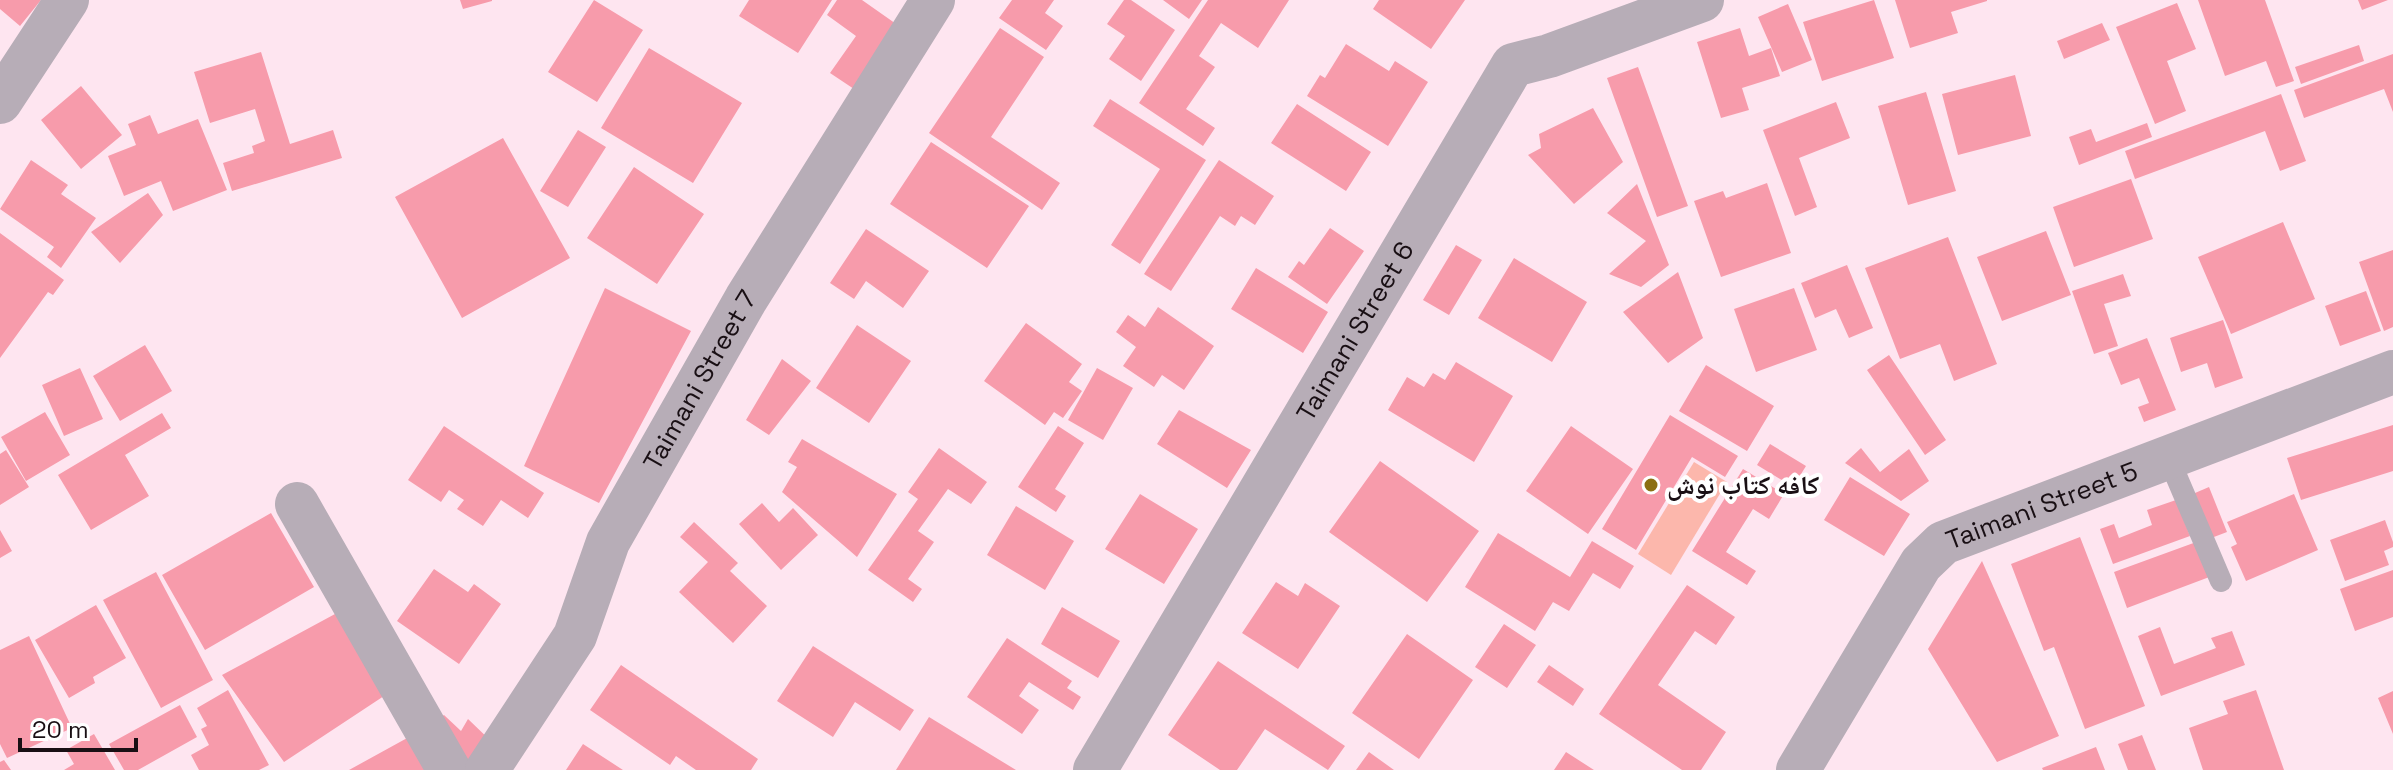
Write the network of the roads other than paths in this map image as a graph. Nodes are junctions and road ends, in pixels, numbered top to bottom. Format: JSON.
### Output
{"nodes":[{"id":1,"x":67,"y":0,"type":"edge"},
{"id":2,"x":933,"y":0,"type":"edge"},
{"id":3,"x":1702,"y":0,"type":"edge"},
{"id":4,"x":0,"y":102,"type":"edge"},
{"id":5,"x":2393,"y":372,"type":"edge"},
{"id":6,"x":2168,"y":457,"type":"junction"},
{"id":7,"x":297,"y":504,"type":"dead end"},
{"id":8,"x":2221,"y":581,"type":"dead end"},
{"id":9,"x":449,"y":770,"type":"edge"},
{"id":10,"x":487,"y":770,"type":"edge"},
{"id":11,"x":1095,"y":770,"type":"edge"},
{"id":12,"x":1798,"y":770,"type":"edge"}],
"edges":[{"from":1,"to":4,"type":"street"},
{"from":2,"to":10,"type":"street","name":"Taimani Street 7"},
{"from":3,"to":11,"type":"street","name":"Taimani Street 6"},
{"from":5,"to":6,"type":"street","name":"Taimani Street 5"},
{"from":6,"to":8,"type":"lane"},
{"from":6,"to":12,"type":"street","name":"Taimani Street 5"},
{"from":7,"to":9,"type":"street"}]}
